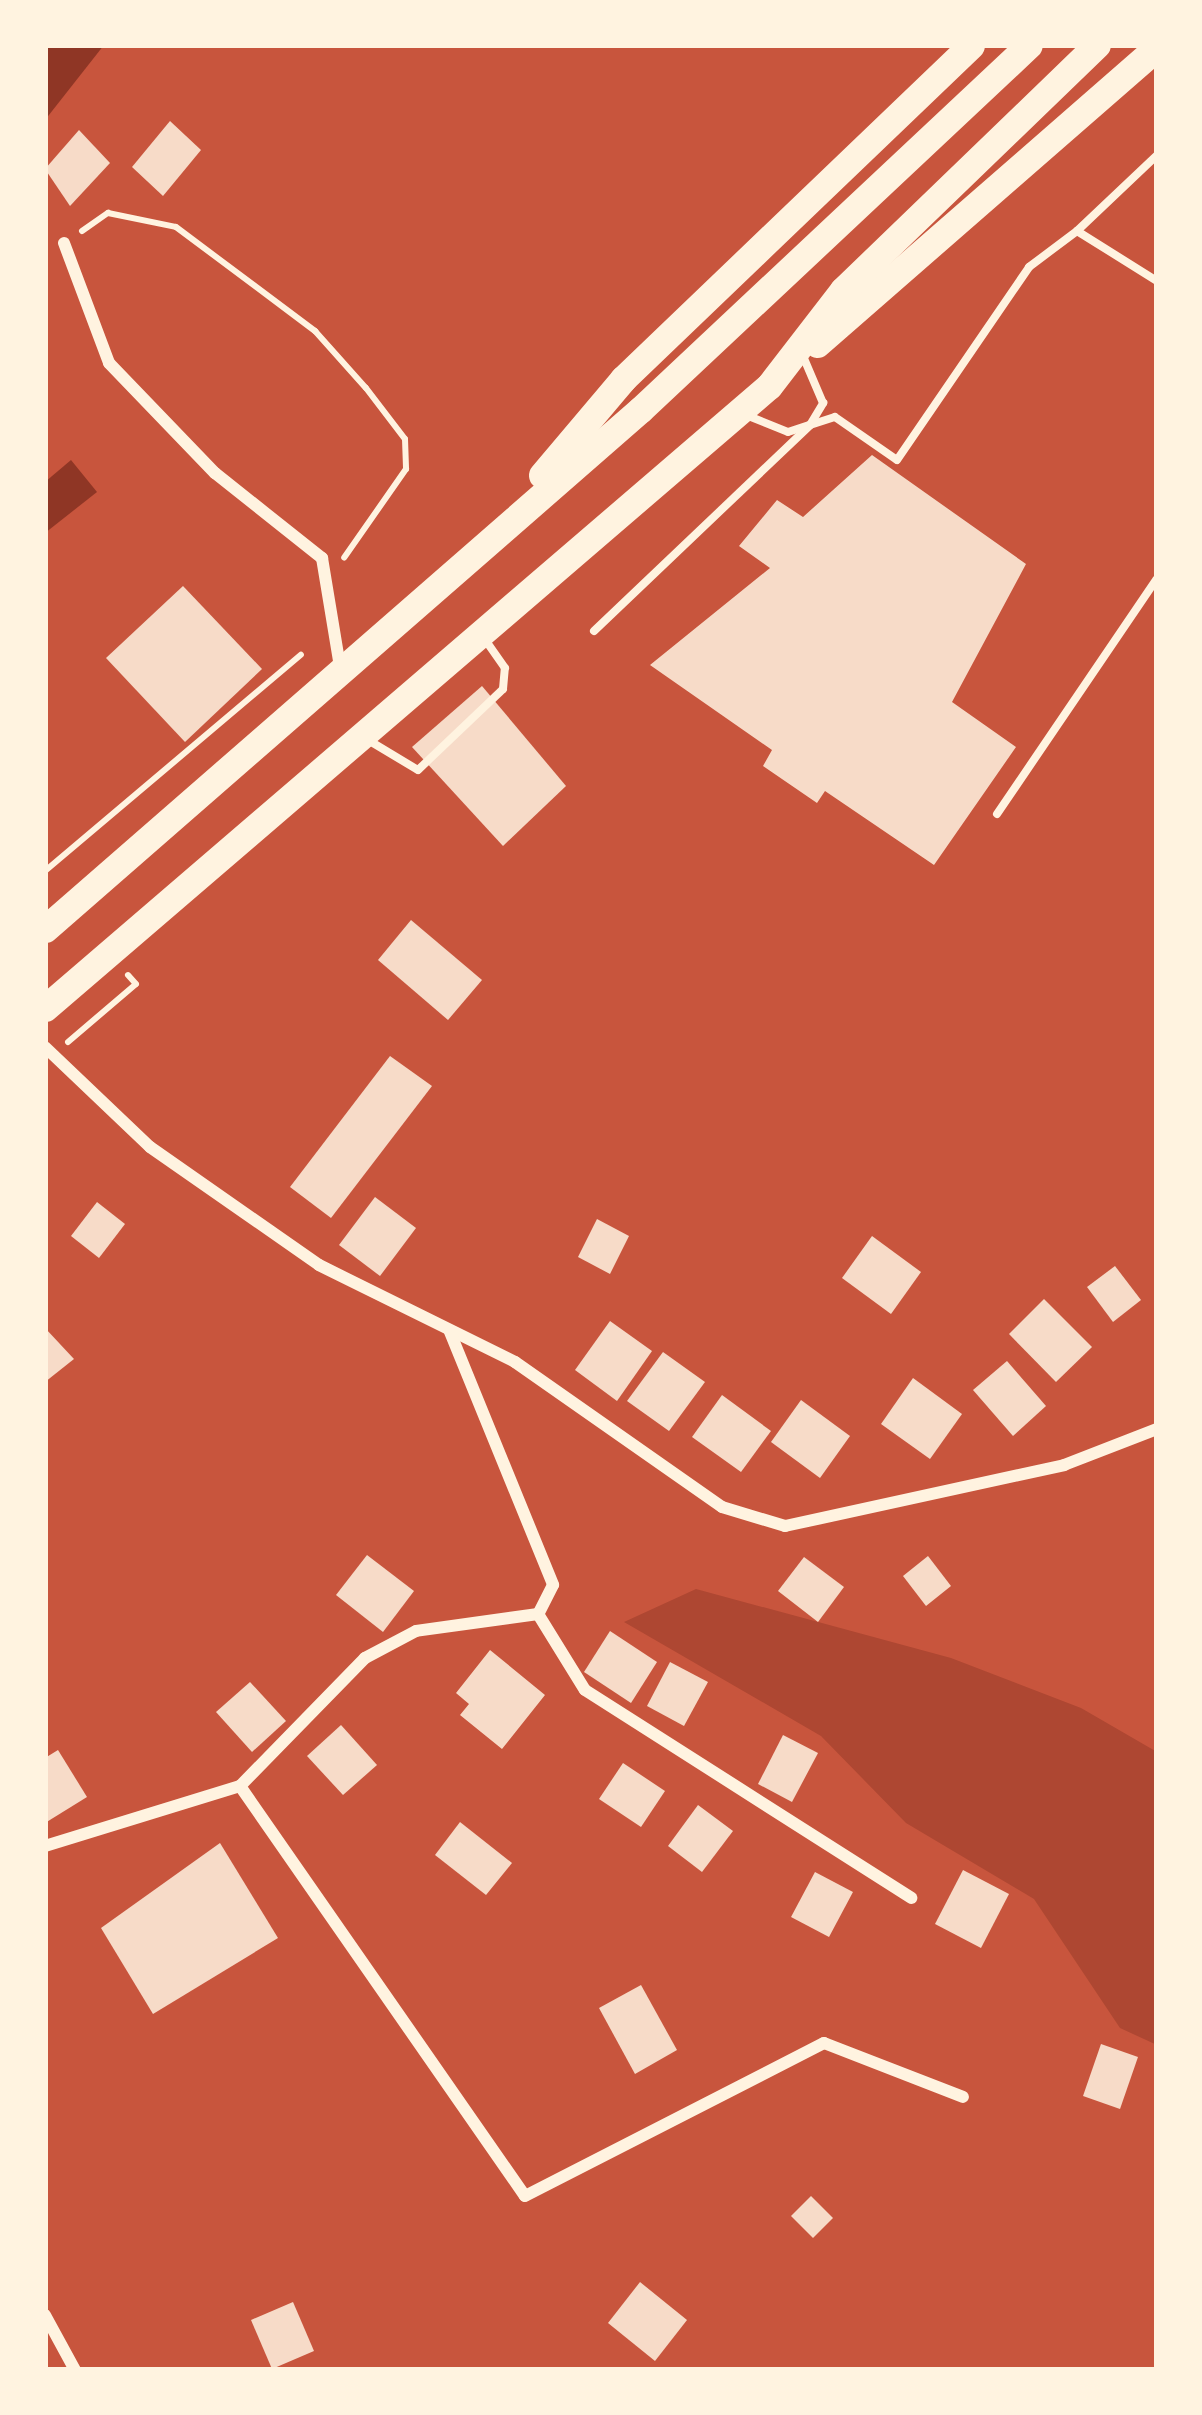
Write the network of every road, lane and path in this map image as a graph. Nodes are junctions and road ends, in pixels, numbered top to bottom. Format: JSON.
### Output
{"nodes":[{"id":1,"x":971,"y":45,"type":"edge"},
{"id":2,"x":1029,"y":45,"type":"edge"},
{"id":3,"x":1097,"y":45,"type":"edge"},
{"id":4,"x":1157,"y":47,"type":"edge"},
{"id":5,"x":1157,"y":155,"type":"edge"},
{"id":6,"x":1077,"y":231,"type":"junction"},
{"id":7,"x":64,"y":243,"type":"joint"},
{"id":8,"x":1157,"y":281,"type":"edge"},
{"id":9,"x":803,"y":356,"type":"junction"},
{"id":10,"x":769,"y":386,"type":"junction"},
{"id":11,"x":740,"y":411,"type":"junction"},
{"id":12,"x":810,"y":425,"type":"junction"},
{"id":13,"x":507,"y":518,"type":"junction"},
{"id":14,"x":329,"y":574,"type":"junction"},
{"id":15,"x":1157,"y":579,"type":"edge"},
{"id":16,"x":594,"y":631,"type":"dead end"},
{"id":17,"x":481,"y":634,"type":"junction"},
{"id":18,"x":301,"y":655,"type":"dead end"},
{"id":19,"x":340,"y":668,"type":"junction"},
{"id":20,"x":362,"y":736,"type":"junction"},
{"id":21,"x":997,"y":814,"type":"dead end"},
{"id":22,"x":45,"y":871,"type":"edge"},
{"id":23,"x":45,"y":929,"type":"edge"},
{"id":24,"x":136,"y":984,"type":"dead end"},
{"id":25,"x":45,"y":1008,"type":"edge"},
{"id":26,"x":49,"y":1051,"type":"edge"},
{"id":27,"x":450,"y":1332,"type":"junction"},
{"id":28,"x":1157,"y":1429,"type":"edge"},
{"id":29,"x":538,"y":1614,"type":"junction"},
{"id":30,"x":240,"y":1786,"type":"junction"},
{"id":31,"x":45,"y":1846,"type":"edge"},
{"id":32,"x":911,"y":1898,"type":"dead end"},
{"id":33,"x":963,"y":2097,"type":"dead end"},
{"id":34,"x":45,"y":2315,"type":"edge"},
{"id":35,"x":75,"y":2370,"type":"edge"}],
"edges":[{"from":1,"to":13,"type":"highway"},
{"from":2,"to":13,"type":"highway"},
{"from":3,"to":10,"type":"highway"},
{"from":4,"to":9,"type":"highway"},
{"from":5,"to":6,"type":"lane"},
{"from":6,"to":8,"type":"lane"},
{"from":6,"to":12,"type":"lane"},
{"from":7,"to":14,"type":"street"},
{"from":7,"to":14,"type":"path"},
{"from":9,"to":10,"type":"highway"},
{"from":9,"to":12,"type":"lane"},
{"from":10,"to":11,"type":"highway"},
{"from":11,"to":12,"type":"lane"},
{"from":11,"to":17,"type":"highway"},
{"from":12,"to":16,"type":"lane"},
{"from":13,"to":19,"type":"highway"},
{"from":14,"to":19,"type":"street"},
{"from":15,"to":21,"type":"lane"},
{"from":17,"to":20,"type":"highway"},
{"from":17,"to":20,"type":"lane"},
{"from":18,"to":22,"type":"path"},
{"from":19,"to":23,"type":"highway"},
{"from":20,"to":25,"type":"highway"},
{"from":24,"to":26,"type":"path"},
{"from":26,"to":27,"type":"street"},
{"from":27,"to":28,"type":"street"},
{"from":27,"to":29,"type":"street"},
{"from":29,"to":30,"type":"street"},
{"from":29,"to":32,"type":"street"},
{"from":30,"to":31,"type":"street"},
{"from":30,"to":33,"type":"street"},
{"from":34,"to":35,"type":"street"}]}
